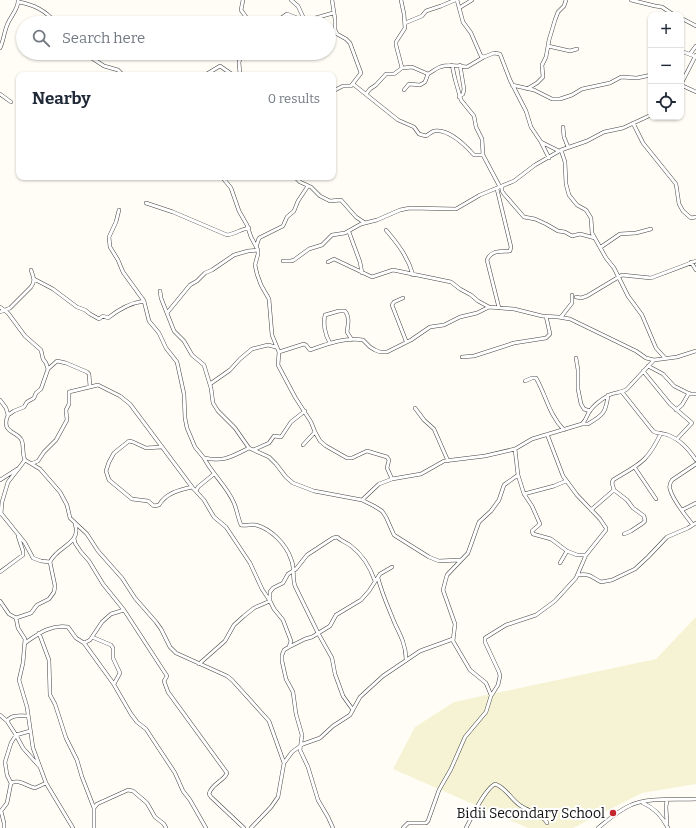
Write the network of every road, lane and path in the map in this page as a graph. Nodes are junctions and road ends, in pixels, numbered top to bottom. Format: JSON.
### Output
{"nodes":[{"id":1,"x":243,"y":0,"type":"edge"},
{"id":2,"x":291,"y":0,"type":"edge"},
{"id":3,"x":332,"y":0,"type":"edge"},
{"id":4,"x":401,"y":0,"type":"edge"},
{"id":5,"x":456,"y":0,"type":"edge"},
{"id":6,"x":472,"y":0,"type":"edge"},
{"id":7,"x":566,"y":0,"type":"edge"},
{"id":8,"x":631,"y":0,"type":"edge"},
{"id":9,"x":18,"y":1,"type":"edge"},
{"id":10,"x":459,"y":8,"type":"junction"},
{"id":11,"x":670,"y":12,"type":"edge"},
{"id":12,"x":333,"y":13,"type":"junction"},
{"id":13,"x":49,"y":16,"type":"edge"},
{"id":14,"x":245,"y":16,"type":"edge"},
{"id":15,"x":284,"y":16,"type":"edge"},
{"id":16,"x":294,"y":16,"type":"edge"},
{"id":17,"x":303,"y":16,"type":"edge"},
{"id":18,"x":322,"y":16,"type":"edge"},
{"id":19,"x":334,"y":16,"type":"edge"},
{"id":20,"x":684,"y":20,"type":"edge"},
{"id":21,"x":405,"y":22,"type":"junction"},
{"id":22,"x":696,"y":26,"type":"edge"},
{"id":23,"x":336,"y":32,"type":"edge"},
{"id":24,"x":548,"y":46,"type":"junction"},
{"id":25,"x":696,"y":46,"type":"edge"},
{"id":26,"x":0,"y":48,"type":"edge"},
{"id":27,"x":577,"y":49,"type":"dead end"},
{"id":28,"x":684,"y":53,"type":"edge"},
{"id":29,"x":690,"y":54,"type":"junction"},
{"id":30,"x":695,"y":56,"type":"edge"},
{"id":31,"x":484,"y":57,"type":"junction"},
{"id":32,"x":95,"y":60,"type":"edge"},
{"id":33,"x":240,"y":60,"type":"edge"},
{"id":34,"x":452,"y":65,"type":"junction"},
{"id":35,"x":460,"y":65,"type":"junction"},
{"id":36,"x":402,"y":68,"type":"junction"},
{"id":37,"x":120,"y":72,"type":"edge"},
{"id":38,"x":210,"y":72,"type":"edge"},
{"id":39,"x":229,"y":72,"type":"edge"},
{"id":40,"x":240,"y":72,"type":"edge"},
{"id":41,"x":428,"y":74,"type":"junction"},
{"id":42,"x":648,"y":76,"type":"edge"},
{"id":43,"x":353,"y":84,"type":"junction"},
{"id":44,"x":682,"y":84,"type":"edge"},
{"id":45,"x":512,"y":85,"type":"junction"},
{"id":46,"x":684,"y":86,"type":"edge"},
{"id":47,"x":336,"y":89,"type":"edge"},
{"id":48,"x":527,"y":89,"type":"junction"},
{"id":49,"x":404,"y":90,"type":"dead end"},
{"id":50,"x":696,"y":92,"type":"edge"},
{"id":51,"x":0,"y":94,"type":"edge"},
{"id":52,"x":366,"y":94,"type":"junction"},
{"id":53,"x":460,"y":97,"type":"junction"},
{"id":54,"x":11,"y":102,"type":"dead end"},
{"id":55,"x":648,"y":116,"type":"edge"},
{"id":56,"x":633,"y":123,"type":"junction"},
{"id":57,"x":563,"y":127,"type":"dead end"},
{"id":58,"x":541,"y":142,"type":"junction"},
{"id":59,"x":568,"y":147,"type":"junction"},
{"id":60,"x":560,"y":150,"type":"junction"},
{"id":61,"x":483,"y":155,"type":"junction"},
{"id":62,"x":549,"y":158,"type":"junction"},
{"id":63,"x":224,"y":180,"type":"edge"},
{"id":64,"x":298,"y":180,"type":"edge"},
{"id":65,"x":308,"y":186,"type":"junction"},
{"id":66,"x":500,"y":187,"type":"junction"},
{"id":67,"x":146,"y":203,"type":"dead end"},
{"id":68,"x":119,"y":210,"type":"dead end"},
{"id":69,"x":696,"y":217,"type":"edge"},
{"id":70,"x":365,"y":223,"type":"junction"},
{"id":71,"x":249,"y":228,"type":"junction"},
{"id":72,"x":651,"y":229,"type":"dead end"},
{"id":73,"x":386,"y":230,"type":"dead end"},
{"id":74,"x":349,"y":232,"type":"junction"},
{"id":75,"x":595,"y":238,"type":"junction"},
{"id":76,"x":257,"y":248,"type":"junction"},
{"id":77,"x":601,"y":248,"type":"junction"},
{"id":78,"x":283,"y":261,"type":"dead end"},
{"id":79,"x":696,"y":261,"type":"edge"},
{"id":80,"x":328,"y":262,"type":"dead end"},
{"id":81,"x":691,"y":262,"type":"junction"},
{"id":82,"x":31,"y":270,"type":"dead end"},
{"id":83,"x":696,"y":270,"type":"edge"},
{"id":84,"x":362,"y":273,"type":"junction"},
{"id":85,"x":413,"y":275,"type":"junction"},
{"id":86,"x":618,"y":277,"type":"junction"},
{"id":87,"x":34,"y":279,"type":"junction"},
{"id":88,"x":160,"y":291,"type":"dead end"},
{"id":89,"x":572,"y":295,"type":"dead end"},
{"id":90,"x":576,"y":297,"type":"dead end"},
{"id":91,"x":403,"y":298,"type":"dead end"},
{"id":92,"x":144,"y":301,"type":"junction"},
{"id":93,"x":489,"y":307,"type":"junction"},
{"id":94,"x":0,"y":308,"type":"edge"},
{"id":95,"x":499,"y":308,"type":"junction"},
{"id":96,"x":5,"y":311,"type":"junction"},
{"id":97,"x":0,"y":312,"type":"edge"},
{"id":98,"x":167,"y":313,"type":"junction"},
{"id":99,"x":546,"y":316,"type":"junction"},
{"id":100,"x":561,"y":317,"type":"junction"},
{"id":101,"x":352,"y":340,"type":"junction"},
{"id":102,"x":406,"y":341,"type":"junction"},
{"id":103,"x":330,"y":343,"type":"junction"},
{"id":104,"x":276,"y":347,"type":"junction"},
{"id":105,"x":696,"y":351,"type":"edge"},
{"id":106,"x":279,"y":352,"type":"junction"},
{"id":107,"x":462,"y":357,"type":"dead end"},
{"id":108,"x":576,"y":358,"type":"dead end"},
{"id":109,"x":665,"y":358,"type":"junction"},
{"id":110,"x":654,"y":360,"type":"junction"},
{"id":111,"x":648,"y":366,"type":"junction"},
{"id":112,"x":48,"y":369,"type":"junction"},
{"id":113,"x":643,"y":372,"type":"junction"},
{"id":114,"x":525,"y":381,"type":"dead end"},
{"id":115,"x":210,"y":384,"type":"junction"},
{"id":116,"x":90,"y":387,"type":"junction"},
{"id":117,"x":622,"y":392,"type":"junction"},
{"id":118,"x":689,"y":393,"type":"junction"},
{"id":119,"x":696,"y":394,"type":"edge"},
{"id":120,"x":608,"y":395,"type":"junction"},
{"id":121,"x":0,"y":396,"type":"edge"},
{"id":122,"x":0,"y":400,"type":"edge"},
{"id":123,"x":415,"y":408,"type":"dead end"},
{"id":124,"x":676,"y":410,"type":"junction"},
{"id":125,"x":305,"y":411,"type":"junction"},
{"id":126,"x":590,"y":411,"type":"junction"},
{"id":127,"x":8,"y":415,"type":"junction"},
{"id":128,"x":582,"y":424,"type":"junction"},
{"id":129,"x":564,"y":430,"type":"junction"},
{"id":130,"x":315,"y":432,"type":"junction"},
{"id":131,"x":661,"y":433,"type":"junction"},
{"id":132,"x":547,"y":434,"type":"junction"},
{"id":133,"x":677,"y":439,"type":"junction"},
{"id":134,"x":303,"y":445,"type":"dead end"},
{"id":135,"x":161,"y":447,"type":"junction"},
{"id":136,"x":248,"y":448,"type":"junction"},
{"id":137,"x":515,"y":449,"type":"junction"},
{"id":138,"x":253,"y":450,"type":"junction"},
{"id":139,"x":204,"y":458,"type":"junction"},
{"id":140,"x":25,"y":460,"type":"junction"},
{"id":141,"x":696,"y":460,"type":"edge"},
{"id":142,"x":448,"y":461,"type":"junction"},
{"id":143,"x":33,"y":463,"type":"junction"},
{"id":144,"x":696,"y":464,"type":"edge"},
{"id":145,"x":19,"y":468,"type":"junction"},
{"id":146,"x":635,"y":468,"type":"junction"},
{"id":147,"x":214,"y":474,"type":"junction"},
{"id":148,"x":518,"y":475,"type":"junction"},
{"id":149,"x":392,"y":479,"type":"junction"},
{"id":150,"x":0,"y":480,"type":"edge"},
{"id":151,"x":566,"y":481,"type":"junction"},
{"id":152,"x":192,"y":487,"type":"junction"},
{"id":153,"x":614,"y":490,"type":"junction"},
{"id":154,"x":196,"y":491,"type":"junction"},
{"id":155,"x":524,"y":494,"type":"junction"},
{"id":156,"x":656,"y":499,"type":"dead end"},
{"id":157,"x":362,"y":500,"type":"junction"},
{"id":158,"x":696,"y":503,"type":"edge"},
{"id":159,"x":591,"y":510,"type":"junction"},
{"id":160,"x":682,"y":510,"type":"junction"},
{"id":161,"x":0,"y":513,"type":"edge"},
{"id":162,"x":75,"y":524,"type":"junction"},
{"id":163,"x":695,"y":524,"type":"edge"},
{"id":164,"x":17,"y":533,"type":"junction"},
{"id":165,"x":624,"y":534,"type":"dead end"},
{"id":166,"x":74,"y":538,"type":"junction"},
{"id":167,"x":567,"y":551,"type":"junction"},
{"id":168,"x":586,"y":555,"type":"junction"},
{"id":169,"x":460,"y":560,"type":"junction"},
{"id":170,"x":50,"y":562,"type":"junction"},
{"id":171,"x":560,"y":563,"type":"dead end"},
{"id":172,"x":392,"y":567,"type":"dead end"},
{"id":173,"x":0,"y":572,"type":"edge"},
{"id":174,"x":293,"y":572,"type":"junction"},
{"id":175,"x":578,"y":575,"type":"junction"},
{"id":176,"x":378,"y":578,"type":"junction"},
{"id":177,"x":375,"y":581,"type":"junction"},
{"id":178,"x":270,"y":601,"type":"junction"},
{"id":179,"x":0,"y":602,"type":"edge"},
{"id":180,"x":124,"y":610,"type":"junction"},
{"id":181,"x":16,"y":618,"type":"junction"},
{"id":182,"x":39,"y":633,"type":"junction"},
{"id":183,"x":318,"y":633,"type":"junction"},
{"id":184,"x":92,"y":637,"type":"junction"},
{"id":185,"x":453,"y":639,"type":"junction"},
{"id":186,"x":25,"y":643,"type":"junction"},
{"id":187,"x":84,"y":643,"type":"junction"},
{"id":188,"x":290,"y":647,"type":"junction"},
{"id":189,"x":406,"y":659,"type":"junction"},
{"id":190,"x":199,"y":664,"type":"junction"},
{"id":191,"x":114,"y":684,"type":"junction"},
{"id":192,"x":491,"y":696,"type":"junction"},
{"id":193,"x":353,"y":710,"type":"junction"},
{"id":194,"x":0,"y":715,"type":"edge"},
{"id":195,"x":27,"y":716,"type":"junction"},
{"id":196,"x":7,"y":721,"type":"junction"},
{"id":197,"x":30,"y":731,"type":"junction"},
{"id":198,"x":16,"y":735,"type":"junction"},
{"id":199,"x":300,"y":746,"type":"junction"},
{"id":200,"x":284,"y":763,"type":"junction"},
{"id":201,"x":41,"y":768,"type":"junction"},
{"id":202,"x":46,"y":783,"type":"junction"},
{"id":203,"x":11,"y":784,"type":"junction"},
{"id":204,"x":696,"y":799,"type":"edge"},
{"id":205,"x":667,"y":800,"type":"junction"},
{"id":206,"x":642,"y":802,"type":"junction"},
{"id":207,"x":94,"y":808,"type":"junction"},
{"id":208,"x":547,"y":823,"type":"dead end"},
{"id":209,"x":4,"y":826,"type":"edge"},
{"id":210,"x":0,"y":827,"type":"edge"},
{"id":211,"x":73,"y":828,"type":"edge"},
{"id":212,"x":94,"y":828,"type":"edge"},
{"id":213,"x":166,"y":828,"type":"edge"},
{"id":214,"x":206,"y":828,"type":"edge"},
{"id":215,"x":244,"y":828,"type":"edge"},
{"id":216,"x":251,"y":828,"type":"edge"},
{"id":217,"x":333,"y":828,"type":"edge"},
{"id":218,"x":403,"y":828,"type":"edge"},
{"id":219,"x":466,"y":828,"type":"edge"},
{"id":220,"x":598,"y":828,"type":"edge"},
{"id":221,"x":668,"y":828,"type":"edge"}],
"edges":[{"from":1,"to":14,"type":"street"},
{"from":2,"to":17,"type":"street"},
{"from":3,"to":12,"type":"street"},
{"from":4,"to":21,"type":"street"},
{"from":5,"to":10,"type":"street"},
{"from":5,"to":21,"type":"street"},
{"from":6,"to":10,"type":"street"},
{"from":7,"to":24,"type":"street"},
{"from":8,"to":11,"type":"street"},
{"from":9,"to":13,"type":"street"},
{"from":9,"to":26,"type":"street"},
{"from":10,"to":31,"type":"street"},
{"from":12,"to":18,"type":"street"},
{"from":12,"to":19,"type":"street"},
{"from":15,"to":16,"type":"street"},
{"from":20,"to":22,"type":"street"},
{"from":21,"to":36,"type":"street"},
{"from":23,"to":43,"type":"street"},
{"from":24,"to":27,"type":"street"},
{"from":24,"to":48,"type":"street"},
{"from":25,"to":29,"type":"street"},
{"from":28,"to":29,"type":"street"},
{"from":29,"to":30,"type":"street"},
{"from":30,"to":44,"type":"street"},
{"from":31,"to":35,"type":"street"},
{"from":31,"to":45,"type":"street"},
{"from":32,"to":37,"type":"street"},
{"from":33,"to":40,"type":"street"},
{"from":34,"to":35,"type":"street"},
{"from":34,"to":41,"type":"street"},
{"from":34,"to":53,"type":"street"},
{"from":35,"to":53,"type":"street"},
{"from":36,"to":41,"type":"street"},
{"from":36,"to":52,"type":"street"},
{"from":38,"to":39,"type":"street"},
{"from":41,"to":49,"type":"street"},
{"from":42,"to":48,"type":"street"},
{"from":43,"to":47,"type":"street"},
{"from":43,"to":52,"type":"street"},
{"from":45,"to":48,"type":"street"},
{"from":45,"to":58,"type":"street"},
{"from":46,"to":50,"type":"street"},
{"from":51,"to":54,"type":"street"},
{"from":52,"to":61,"type":"street"},
{"from":53,"to":61,"type":"street"},
{"from":55,"to":56,"type":"street"},
{"from":56,"to":59,"type":"street"},
{"from":56,"to":69,"type":"street"},
{"from":57,"to":59,"type":"street"},
{"from":58,"to":60,"type":"street"},
{"from":58,"to":62,"type":"street"},
{"from":59,"to":60,"type":"street"},
{"from":60,"to":62,"type":"street"},
{"from":60,"to":75,"type":"street"},
{"from":61,"to":66,"type":"street"},
{"from":62,"to":66,"type":"street"},
{"from":63,"to":71,"type":"street"},
{"from":64,"to":65,"type":"street"},
{"from":65,"to":70,"type":"street"},
{"from":65,"to":76,"type":"street"},
{"from":66,"to":70,"type":"street"},
{"from":66,"to":75,"type":"street"},
{"from":66,"to":95,"type":"street"},
{"from":67,"to":71,"type":"street"},
{"from":68,"to":92,"type":"street"},
{"from":70,"to":74,"type":"street"},
{"from":71,"to":76,"type":"street"},
{"from":72,"to":77,"type":"street"},
{"from":73,"to":85,"type":"street"},
{"from":74,"to":78,"type":"street"},
{"from":74,"to":84,"type":"street"},
{"from":75,"to":77,"type":"street"},
{"from":76,"to":98,"type":"street"},
{"from":76,"to":104,"type":"street"},
{"from":77,"to":86,"type":"street"},
{"from":79,"to":81,"type":"street"},
{"from":80,"to":84,"type":"street"},
{"from":81,"to":83,"type":"street"},
{"from":81,"to":86,"type":"street"},
{"from":82,"to":87,"type":"street"},
{"from":84,"to":85,"type":"street"},
{"from":85,"to":93,"type":"street"},
{"from":86,"to":90,"type":"street"},
{"from":86,"to":109,"type":"street"},
{"from":87,"to":92,"type":"street"},
{"from":87,"to":96,"type":"street"},
{"from":88,"to":98,"type":"street"},
{"from":89,"to":100,"type":"street"},
{"from":91,"to":102,"type":"street"},
{"from":92,"to":139,"type":"street"},
{"from":93,"to":95,"type":"street"},
{"from":93,"to":102,"type":"street"},
{"from":94,"to":96,"type":"street"},
{"from":95,"to":99,"type":"street"},
{"from":96,"to":97,"type":"street"},
{"from":96,"to":112,"type":"street"},
{"from":98,"to":115,"type":"street"},
{"from":99,"to":100,"type":"street"},
{"from":99,"to":107,"type":"street"},
{"from":100,"to":110,"type":"street"},
{"from":101,"to":102,"type":"street"},
{"from":101,"to":103,"type":"street"},
{"from":101,"to":103,"type":"street"},
{"from":103,"to":106,"type":"street"},
{"from":104,"to":106,"type":"street"},
{"from":104,"to":115,"type":"street"},
{"from":105,"to":109,"type":"street"},
{"from":106,"to":125,"type":"street"},
{"from":108,"to":126,"type":"street"},
{"from":109,"to":110,"type":"street"},
{"from":110,"to":111,"type":"street"},
{"from":111,"to":113,"type":"street"},
{"from":111,"to":118,"type":"street"},
{"from":112,"to":116,"type":"street"},
{"from":112,"to":127,"type":"street"},
{"from":113,"to":117,"type":"street"},
{"from":113,"to":124,"type":"street"},
{"from":114,"to":129,"type":"street"},
{"from":115,"to":136,"type":"street"},
{"from":116,"to":135,"type":"street"},
{"from":116,"to":143,"type":"street"},
{"from":117,"to":120,"type":"street"},
{"from":117,"to":131,"type":"street"},
{"from":118,"to":119,"type":"street"},
{"from":118,"to":124,"type":"street"},
{"from":120,"to":126,"type":"street"},
{"from":120,"to":128,"type":"street"},
{"from":121,"to":122,"type":"street"},
{"from":122,"to":127,"type":"street"},
{"from":123,"to":142,"type":"street"},
{"from":124,"to":133,"type":"street"},
{"from":125,"to":130,"type":"street"},
{"from":125,"to":138,"type":"street"},
{"from":126,"to":128,"type":"street"},
{"from":127,"to":140,"type":"street"},
{"from":128,"to":129,"type":"street"},
{"from":129,"to":132,"type":"street"},
{"from":130,"to":134,"type":"street"},
{"from":130,"to":149,"type":"street"},
{"from":131,"to":133,"type":"street"},
{"from":131,"to":146,"type":"street"},
{"from":132,"to":137,"type":"street"},
{"from":132,"to":151,"type":"street"},
{"from":133,"to":141,"type":"street"},
{"from":135,"to":152,"type":"street"},
{"from":135,"to":152,"type":"street"},
{"from":136,"to":138,"type":"street"},
{"from":136,"to":139,"type":"street"},
{"from":137,"to":142,"type":"street"},
{"from":137,"to":148,"type":"street"},
{"from":138,"to":157,"type":"street"},
{"from":139,"to":147,"type":"street"},
{"from":140,"to":143,"type":"street"},
{"from":140,"to":145,"type":"street"},
{"from":142,"to":149,"type":"street"},
{"from":143,"to":162,"type":"street"},
{"from":144,"to":160,"type":"street"},
{"from":145,"to":150,"type":"street"},
{"from":145,"to":161,"type":"street"},
{"from":146,"to":153,"type":"street"},
{"from":146,"to":156,"type":"street"},
{"from":147,"to":154,"type":"street"},
{"from":147,"to":174,"type":"street"},
{"from":148,"to":155,"type":"street"},
{"from":148,"to":169,"type":"street"},
{"from":149,"to":157,"type":"street"},
{"from":151,"to":155,"type":"street"},
{"from":151,"to":159,"type":"street"},
{"from":152,"to":154,"type":"street"},
{"from":153,"to":159,"type":"street"},
{"from":153,"to":165,"type":"street"},
{"from":154,"to":178,"type":"street"},
{"from":155,"to":167,"type":"street"},
{"from":157,"to":169,"type":"street"},
{"from":158,"to":160,"type":"street"},
{"from":159,"to":168,"type":"street"},
{"from":160,"to":163,"type":"street"},
{"from":161,"to":164,"type":"street"},
{"from":162,"to":166,"type":"street"},
{"from":162,"to":190,"type":"street"},
{"from":163,"to":175,"type":"street"},
{"from":164,"to":170,"type":"street"},
{"from":164,"to":173,"type":"street"},
{"from":166,"to":170,"type":"street"},
{"from":166,"to":180,"type":"street"},
{"from":167,"to":168,"type":"street"},
{"from":167,"to":171,"type":"street"},
{"from":168,"to":175,"type":"street"},
{"from":169,"to":185,"type":"street"},
{"from":170,"to":181,"type":"street"},
{"from":172,"to":176,"type":"street"},
{"from":174,"to":177,"type":"street"},
{"from":174,"to":178,"type":"street"},
{"from":174,"to":183,"type":"street"},
{"from":175,"to":192,"type":"street"},
{"from":176,"to":177,"type":"street"},
{"from":176,"to":189,"type":"street"},
{"from":177,"to":183,"type":"street"},
{"from":178,"to":188,"type":"street"},
{"from":178,"to":190,"type":"street"},
{"from":179,"to":181,"type":"street"},
{"from":180,"to":184,"type":"street"},
{"from":180,"to":215,"type":"street"},
{"from":181,"to":186,"type":"street"},
{"from":182,"to":186,"type":"street"},
{"from":182,"to":187,"type":"street"},
{"from":182,"to":207,"type":"street"},
{"from":183,"to":188,"type":"street"},
{"from":183,"to":193,"type":"street"},
{"from":184,"to":187,"type":"street"},
{"from":184,"to":191,"type":"street"},
{"from":185,"to":189,"type":"street"},
{"from":185,"to":192,"type":"street"},
{"from":186,"to":195,"type":"street"},
{"from":187,"to":191,"type":"street"},
{"from":188,"to":199,"type":"street"},
{"from":189,"to":193,"type":"street"},
{"from":190,"to":200,"type":"street"},
{"from":191,"to":214,"type":"street"},
{"from":192,"to":218,"type":"street"},
{"from":193,"to":199,"type":"street"},
{"from":194,"to":196,"type":"street"},
{"from":195,"to":196,"type":"street"},
{"from":195,"to":197,"type":"street"},
{"from":196,"to":198,"type":"street"},
{"from":197,"to":198,"type":"street"},
{"from":197,"to":201,"type":"street"},
{"from":198,"to":201,"type":"street"},
{"from":198,"to":203,"type":"street"},
{"from":199,"to":200,"type":"street"},
{"from":199,"to":217,"type":"street"},
{"from":200,"to":216,"type":"street"},
{"from":201,"to":202,"type":"street"},
{"from":202,"to":203,"type":"street"},
{"from":202,"to":211,"type":"street"},
{"from":203,"to":209,"type":"street"},
{"from":204,"to":205,"type":"street"},
{"from":205,"to":206,"type":"street"},
{"from":205,"to":221,"type":"street"},
{"from":206,"to":220,"type":"street"},
{"from":206,"to":221,"type":"street"},
{"from":207,"to":212,"type":"street"},
{"from":207,"to":213,"type":"street"},
{"from":208,"to":219,"type":"street"},
{"from":209,"to":210,"type":"street"}]}
